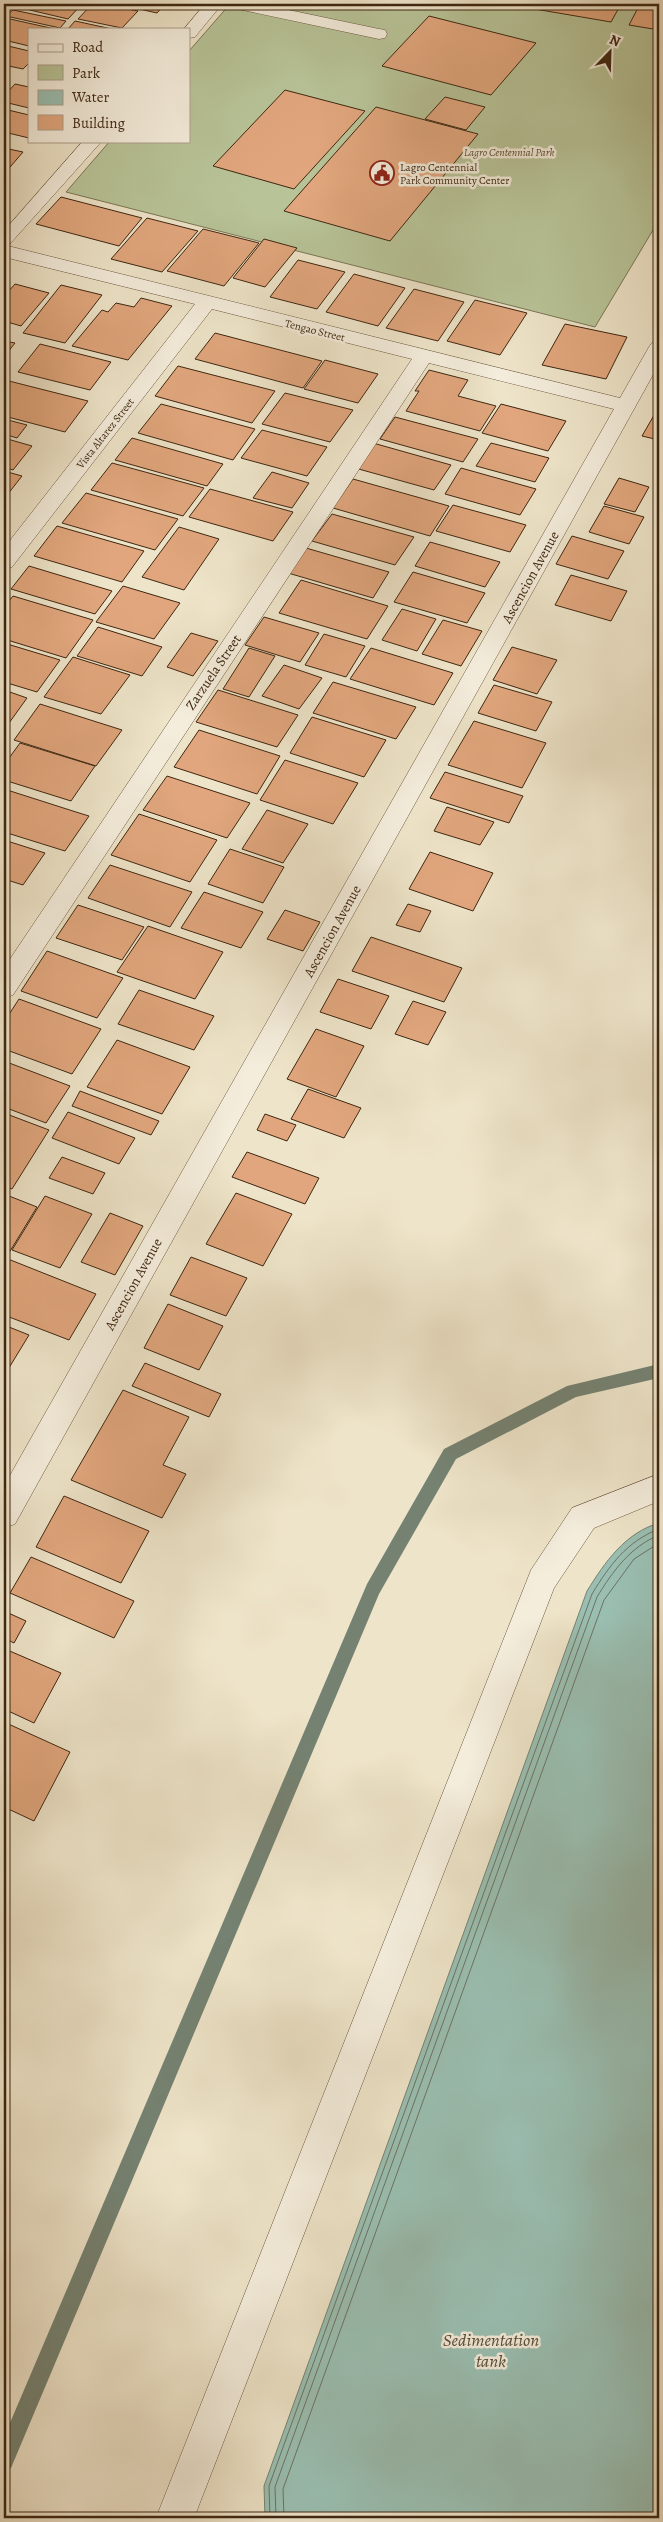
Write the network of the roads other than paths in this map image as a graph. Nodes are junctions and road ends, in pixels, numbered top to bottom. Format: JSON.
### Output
{"nodes":[{"id":1,"x":214,"y":4,"type":"edge"},
{"id":2,"x":238,"y":4,"type":"edge"},
{"id":3,"x":190,"y":31,"type":"edge"},
{"id":4,"x":379,"y":34,"type":"dead end"},
{"id":5,"x":91,"y":142,"type":"edge"},
{"id":6,"x":4,"y":242,"type":"edge"},
{"id":7,"x":4,"y":251,"type":"edge"},
{"id":8,"x":206,"y":303,"type":"junction"},
{"id":9,"x":659,"y":347,"type":"edge"},
{"id":10,"x":423,"y":356,"type":"junction"},
{"id":11,"x":626,"y":406,"type":"junction"},
{"id":12,"x":4,"y":562,"type":"edge"},
{"id":13,"x":4,"y":988,"type":"edge"},
{"id":14,"x":659,"y":1487,"type":"edge"},
{"id":15,"x":4,"y":1514,"type":"edge"},
{"id":16,"x":175,"y":2518,"type":"edge"}],
"edges":[{"from":1,"to":3,"type":"street"},
{"from":2,"to":4,"type":"street"},
{"from":5,"to":6,"type":"street"},
{"from":7,"to":8,"type":"street","name":"Tengao Street"},
{"from":8,"to":10,"type":"street","name":"Tengao Street"},
{"from":8,"to":12,"type":"street","name":"Vista Altarez Street"},
{"from":9,"to":11,"type":"street","name":"Ascencion Avenue"},
{"from":10,"to":11,"type":"street","name":"Tengao Street"},
{"from":10,"to":13,"type":"street","name":"Zarzuela Street"},
{"from":11,"to":15,"type":"street","name":"Ascencion Avenue"},
{"from":14,"to":16,"type":"street"}]}
